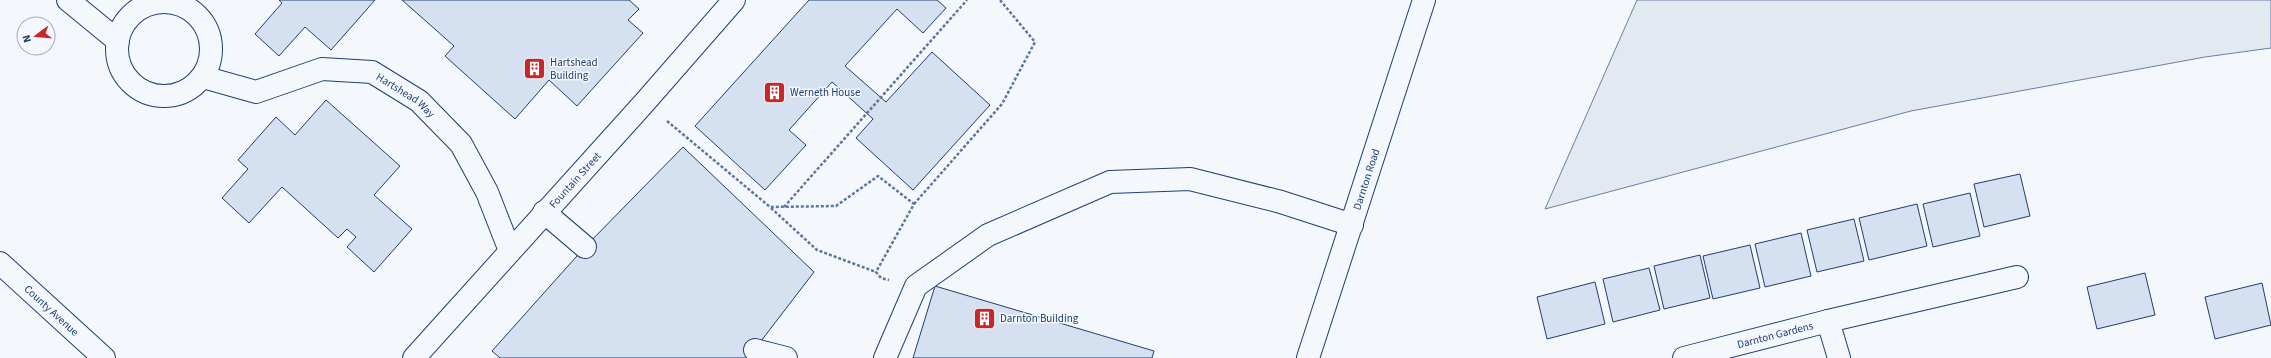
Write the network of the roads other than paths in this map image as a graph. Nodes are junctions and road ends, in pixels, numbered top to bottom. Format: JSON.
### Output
{"nodes":[{"id":1,"x":68,"y":0,"type":"edge"},
{"id":2,"x":734,"y":0,"type":"edge"},
{"id":3,"x":1424,"y":0,"type":"edge"},
{"id":4,"x":144,"y":4,"type":"edge"},
{"id":5,"x":118,"y":41,"type":"junction"},
{"id":6,"x":203,"y":77,"type":"junction"},
{"id":7,"x":544,"y":212,"type":"junction"},
{"id":8,"x":1352,"y":225,"type":"junction"},
{"id":9,"x":585,"y":247,"type":"dead end"},
{"id":10,"x":510,"y":251,"type":"junction"},
{"id":11,"x":0,"y":263,"type":"edge"},
{"id":12,"x":2017,"y":277,"type":"dead end"},
{"id":13,"x":1828,"y":321,"type":"junction"},
{"id":14,"x":755,"y":350,"type":"dead end"},
{"id":15,"x":104,"y":358,"type":"edge"},
{"id":16,"x":414,"y":358,"type":"edge"},
{"id":17,"x":786,"y":358,"type":"edge"},
{"id":18,"x":885,"y":358,"type":"edge"},
{"id":19,"x":1308,"y":358,"type":"edge"},
{"id":20,"x":1684,"y":358,"type":"edge"},
{"id":21,"x":1839,"y":358,"type":"edge"}],
"edges":[{"from":1,"to":5,"type":"street"},
{"from":2,"to":7,"type":"street","name":"Fountain Street"},
{"from":3,"to":8,"type":"street","name":"Darnton Road"},
{"from":4,"to":5,"type":"street"},
{"from":4,"to":6,"type":"street"},
{"from":5,"to":6,"type":"street"},
{"from":6,"to":10,"type":"street","name":"Hartshead Way"},
{"from":7,"to":9,"type":"street"},
{"from":7,"to":10,"type":"street","name":"Fountain Street"},
{"from":8,"to":18,"type":"street"},
{"from":8,"to":19,"type":"street","name":"Darnton Road"},
{"from":10,"to":16,"type":"street","name":"Fountain Street"},
{"from":11,"to":15,"type":"street","name":"County Avenue"},
{"from":12,"to":13,"type":"street"},
{"from":13,"to":20,"type":"street","name":"Darnton Gardens"},
{"from":13,"to":21,"type":"street","name":"Darnton Gardens"},
{"from":14,"to":17,"type":"street"}]}
